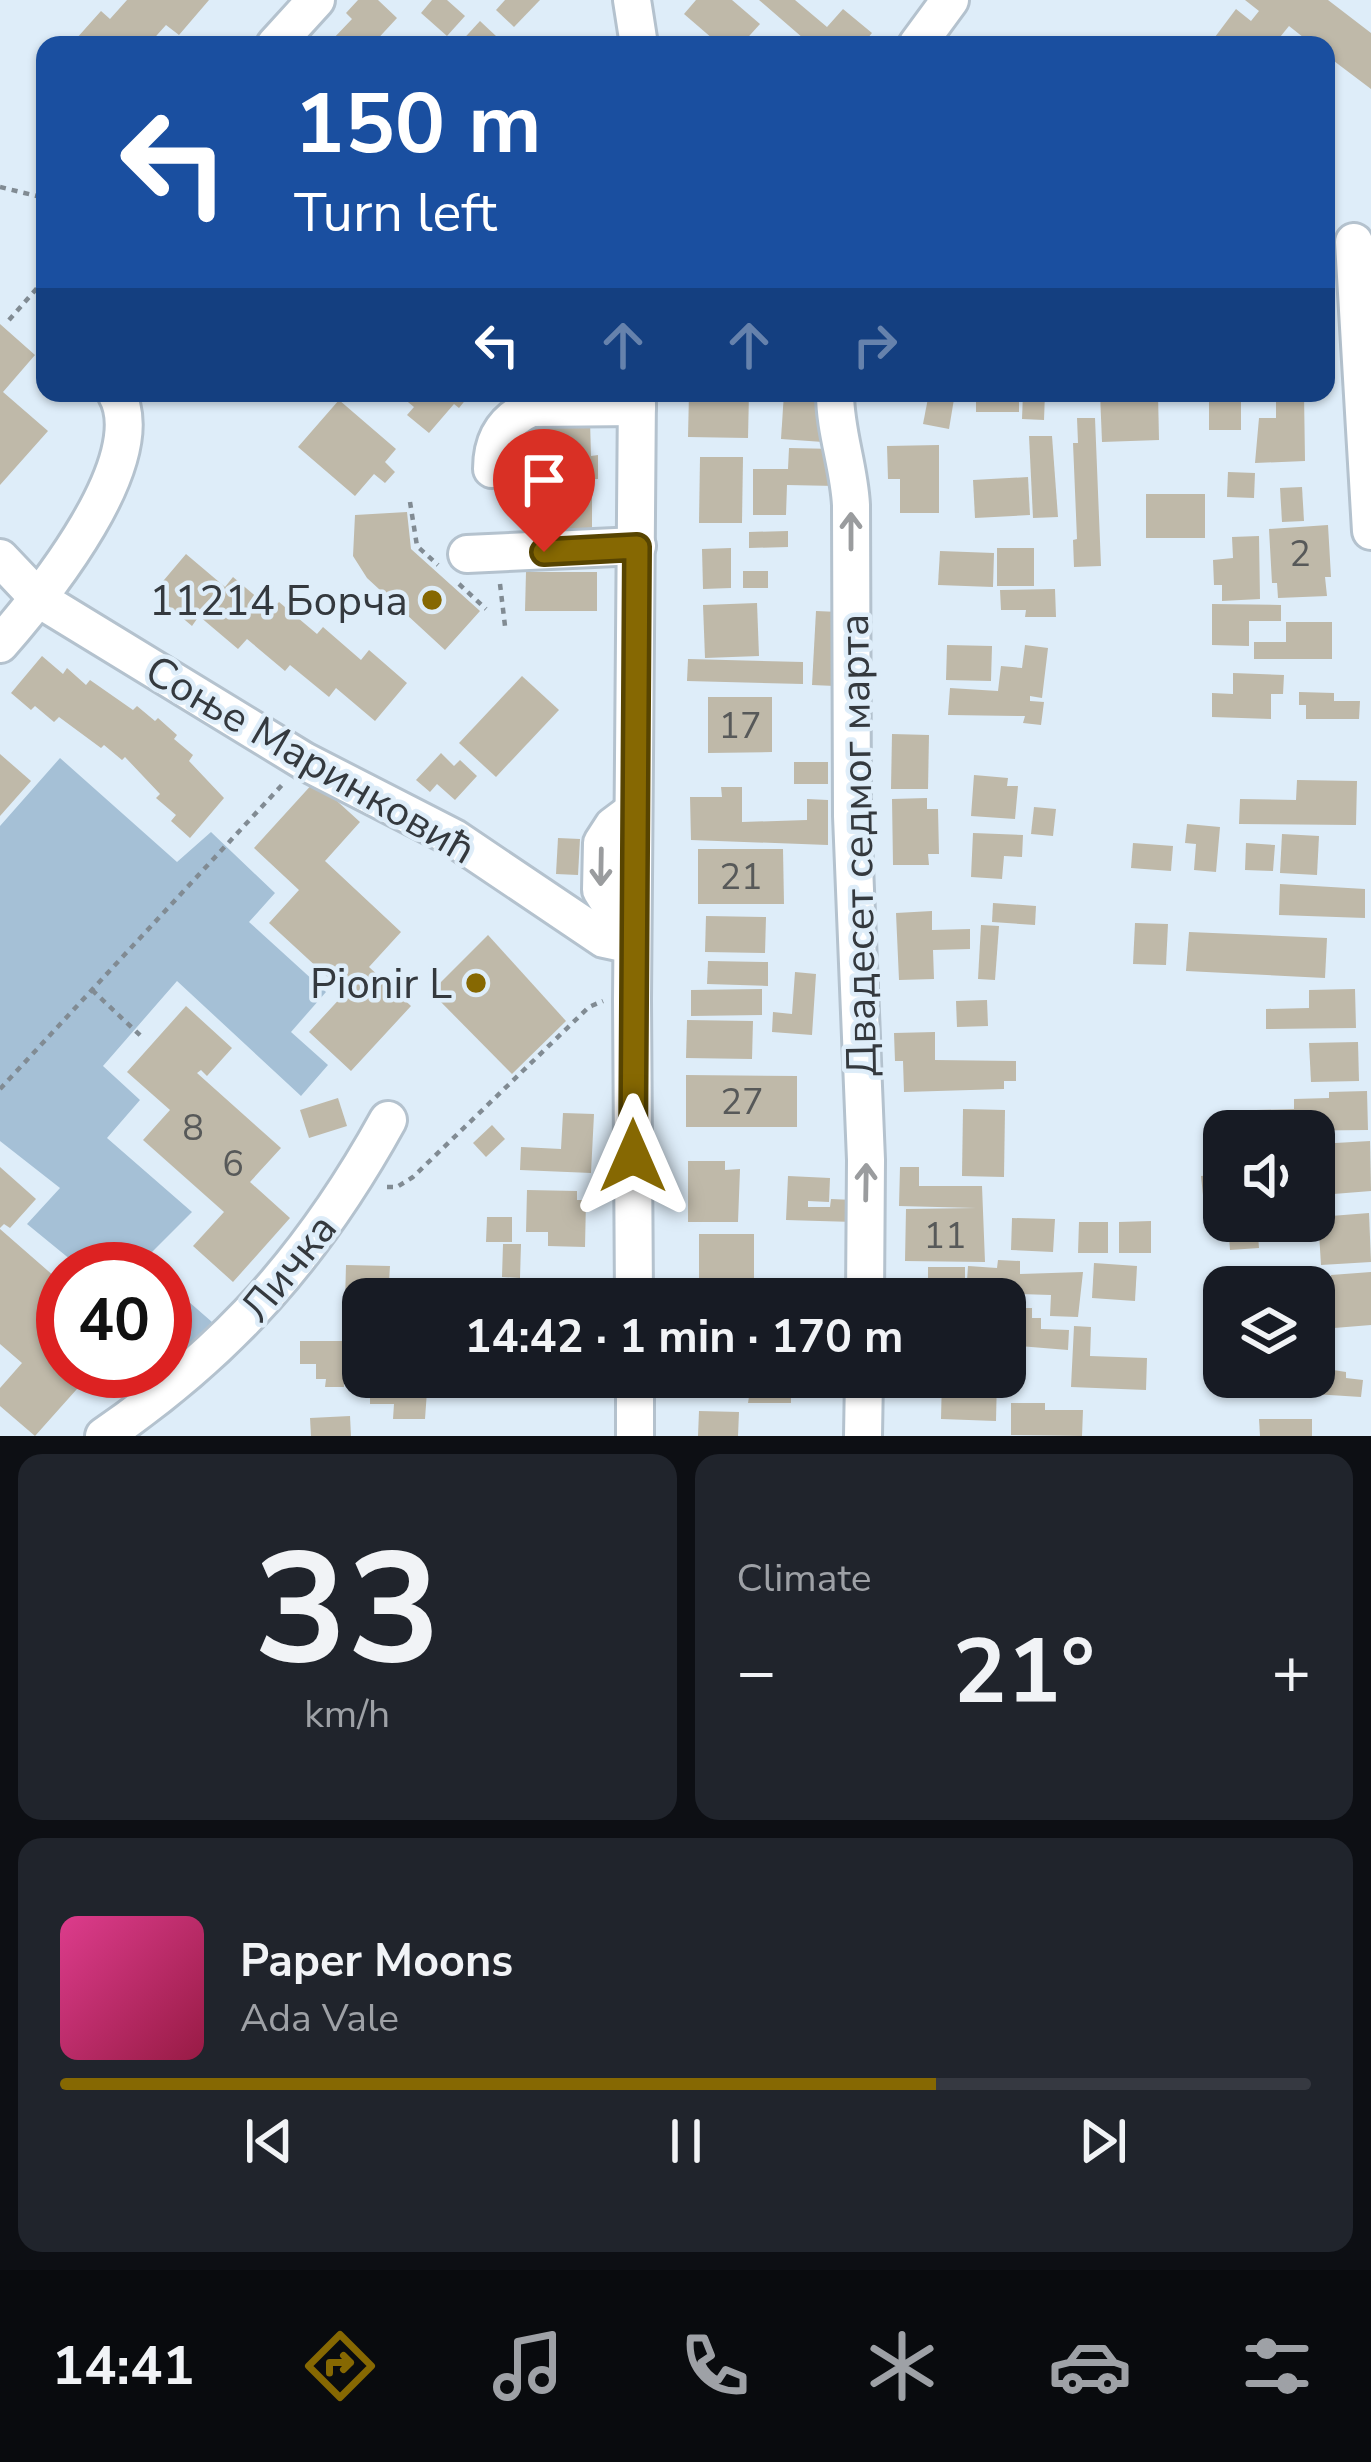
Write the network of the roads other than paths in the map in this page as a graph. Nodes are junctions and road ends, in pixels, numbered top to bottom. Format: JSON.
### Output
{"nodes":[{"id":1,"x":316,"y":0,"type":"edge"},
{"id":2,"x":632,"y":0,"type":"edge"},
{"id":3,"x":950,"y":0,"type":"edge"},
{"id":4,"x":283,"y":36,"type":"edge"},
{"id":5,"x":638,"y":36,"type":"edge"},
{"id":6,"x":924,"y":36,"type":"edge"},
{"id":7,"x":1350,"y":242,"type":"edge"},
{"id":8,"x":118,"y":402,"type":"edge"},
{"id":9,"x":610,"y":402,"type":"edge"},
{"id":10,"x":637,"y":402,"type":"edge"},
{"id":11,"x":836,"y":402,"type":"edge"},
{"id":12,"x":492,"y":470,"type":"dead end"},
{"id":13,"x":1371,"y":531,"type":"edge"},
{"id":14,"x":637,"y":547,"type":"junction"},
{"id":15,"x":482,"y":554,"type":"road end"},
{"id":16,"x":0,"y":558,"type":"edge"},
{"id":17,"x":39,"y":599,"type":"junction"},
{"id":18,"x":0,"y":644,"type":"edge"},
{"id":19,"x":632,"y":934,"type":"junction"},
{"id":20,"x":388,"y":1120,"type":"dead end"},
{"id":21,"x":634,"y":1278,"type":"edge"},
{"id":22,"x":865,"y":1278,"type":"edge"},
{"id":23,"x":634,"y":1398,"type":"edge"},
{"id":24,"x":864,"y":1398,"type":"edge"},
{"id":25,"x":104,"y":1436,"type":"edge"},
{"id":26,"x":635,"y":1436,"type":"edge"},
{"id":27,"x":863,"y":1436,"type":"edge"}],
"edges":[{"from":1,"to":4,"type":"street"},
{"from":2,"to":5,"type":"street"},
{"from":3,"to":6,"type":"street"},
{"from":7,"to":13,"type":"street"},
{"from":8,"to":17,"type":"street"},
{"from":9,"to":12,"type":"street"},
{"from":10,"to":14,"type":"street"},
{"from":22,"to":11,"type":"street","name":"Двадесет седмог марта","one_way":true},
{"from":14,"to":15,"type":"street"},
{"from":14,"to":19,"type":"street"},
{"from":16,"to":17,"type":"street","name":"Соње Маринковић"},
{"from":17,"to":18,"type":"street"},
{"from":17,"to":19,"type":"street","name":"Соње Маринковић"},
{"from":19,"to":21,"type":"street"},
{"from":20,"to":25,"type":"street","name":"Личка"},
{"from":23,"to":26,"type":"street"},
{"from":24,"to":27,"type":"street"}]}
